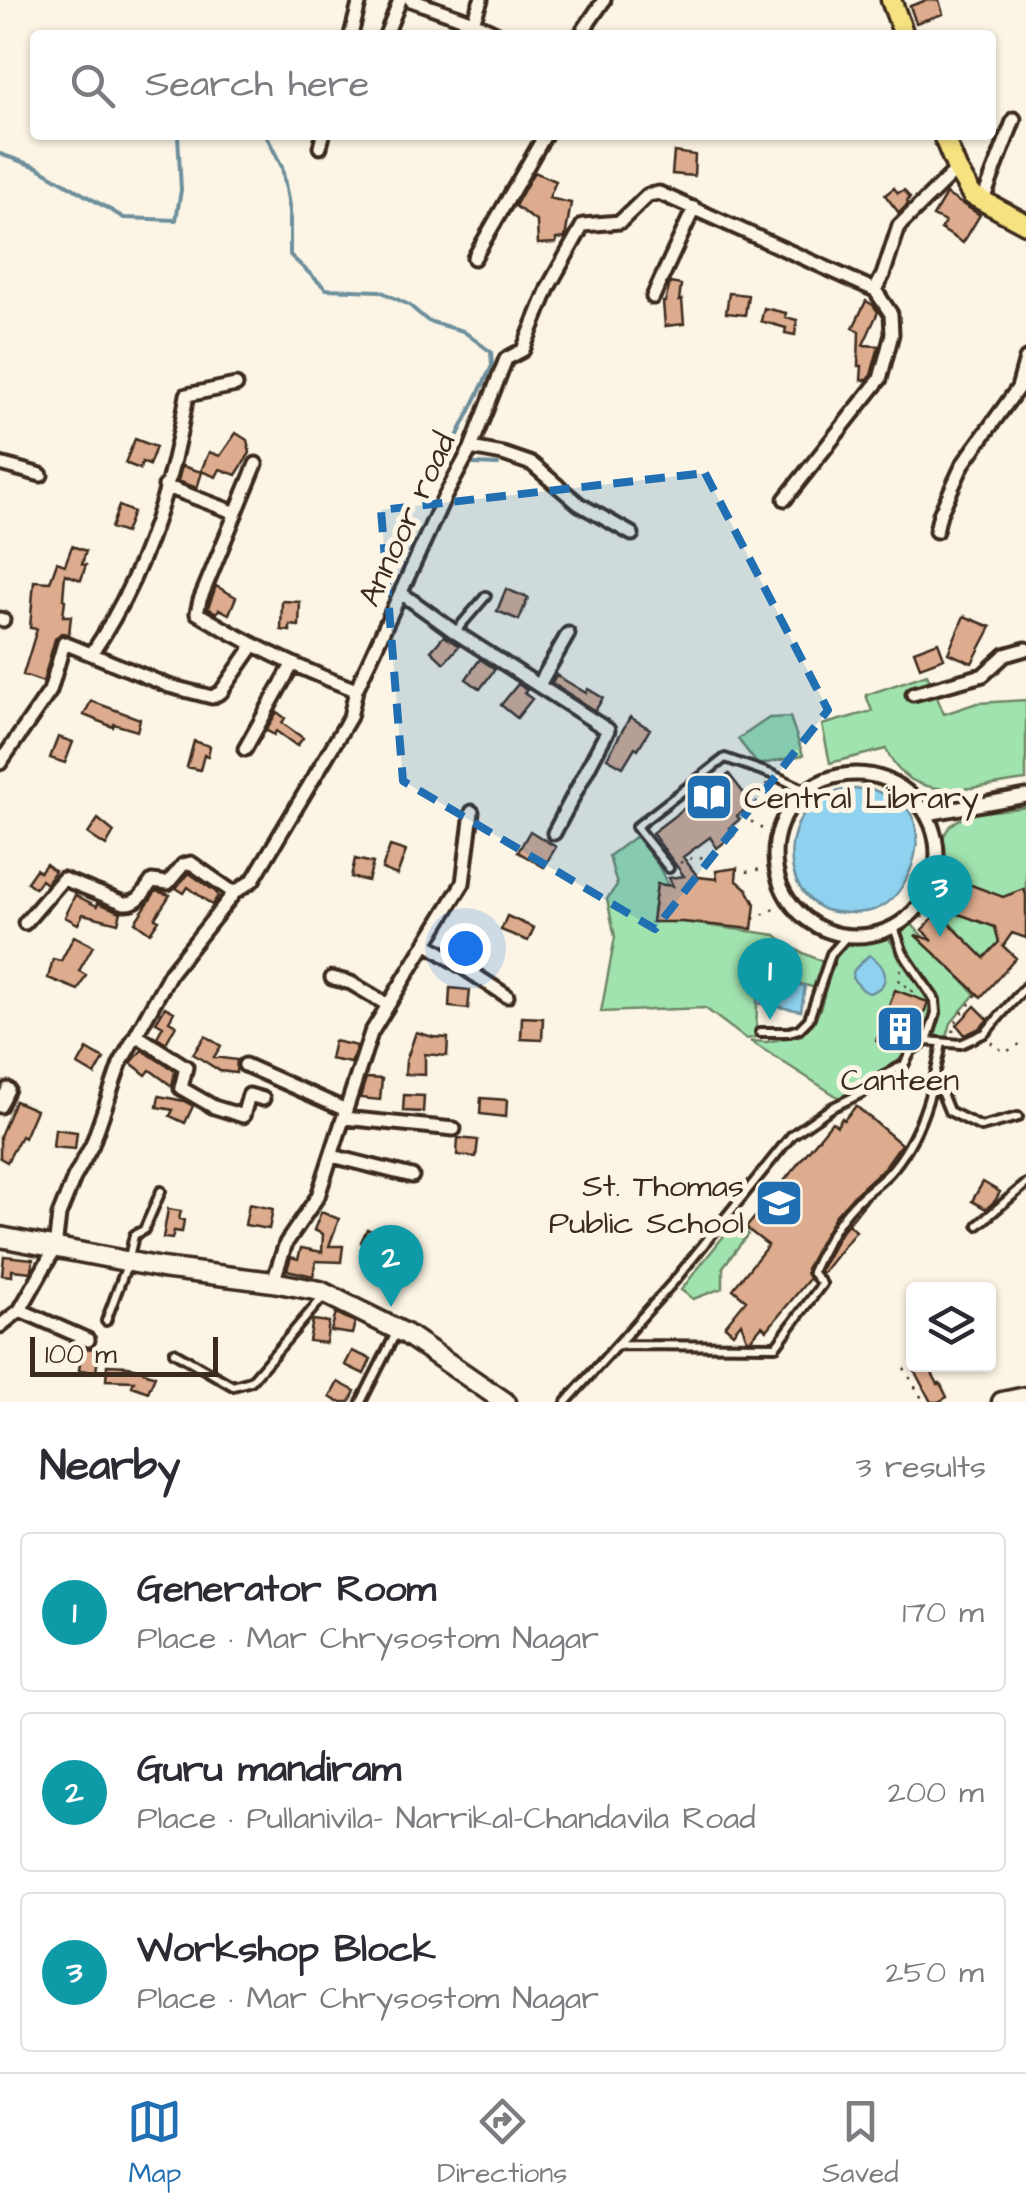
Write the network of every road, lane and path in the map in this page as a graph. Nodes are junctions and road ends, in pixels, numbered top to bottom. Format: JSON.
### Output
{"nodes":[{"id":1,"x":360,"y":0,"type":"edge"},
{"id":2,"x":400,"y":0,"type":"edge"},
{"id":3,"x":410,"y":0,"type":"edge"},
{"id":4,"x":480,"y":0,"type":"edge"},
{"id":5,"x":604,"y":0,"type":"edge"},
{"id":6,"x":892,"y":0,"type":"edge"},
{"id":7,"x":473,"y":22,"type":"junction"},
{"id":8,"x":351,"y":30,"type":"edge"},
{"id":9,"x":388,"y":30,"type":"edge"},
{"id":10,"x":490,"y":30,"type":"edge"},
{"id":11,"x":583,"y":30,"type":"edge"},
{"id":12,"x":902,"y":30,"type":"edge"},
{"id":13,"x":1014,"y":118,"type":"dead end"},
{"id":14,"x":542,"y":140,"type":"edge"},
{"id":15,"x":945,"y":140,"type":"edge"},
{"id":16,"x":957,"y":169,"type":"junction"},
{"id":17,"x":982,"y":200,"type":"junction"},
{"id":18,"x":694,"y":208,"type":"junction"},
{"id":19,"x":1026,"y":224,"type":"edge"},
{"id":20,"x":474,"y":258,"type":"dead end"},
{"id":21,"x":875,"y":290,"type":"junction"},
{"id":22,"x":654,"y":297,"type":"dead end"},
{"id":23,"x":1026,"y":359,"type":"edge"},
{"id":24,"x":236,"y":385,"type":"dead end"},
{"id":25,"x":471,"y":448,"type":"junction"},
{"id":26,"x":0,"y":464,"type":"edge"},
{"id":27,"x":256,"y":464,"type":"dead end"},
{"id":28,"x":41,"y":475,"type":"dead end"},
{"id":29,"x":165,"y":486,"type":"junction"},
{"id":30,"x":786,"y":499,"type":"dead end"},
{"id":31,"x":236,"y":513,"type":"junction"},
{"id":32,"x":936,"y":531,"type":"dead end"},
{"id":33,"x":632,"y":534,"type":"dead end"},
{"id":34,"x":401,"y":593,"type":"junction"},
{"id":35,"x":486,"y":596,"type":"dead end"},
{"id":36,"x":455,"y":632,"type":"junction"},
{"id":37,"x":568,"y":634,"type":"dead end"},
{"id":38,"x":254,"y":646,"type":"junction"},
{"id":39,"x":1026,"y":649,"type":"edge"},
{"id":40,"x":92,"y":654,"type":"junction"},
{"id":41,"x":292,"y":665,"type":"junction"},
{"id":42,"x":540,"y":685,"type":"junction"},
{"id":43,"x":356,"y":690,"type":"junction"},
{"id":44,"x":913,"y":694,"type":"dead end"},
{"id":45,"x":245,"y":749,"type":"dead end"},
{"id":46,"x":0,"y":764,"type":"edge"},
{"id":47,"x":771,"y":774,"type":"junction"},
{"id":48,"x":806,"y":790,"type":"junction"},
{"id":49,"x":1026,"y":796,"type":"edge"},
{"id":50,"x":472,"y":812,"type":"dead end"},
{"id":51,"x":927,"y":814,"type":"junction"},
{"id":52,"x":554,"y":833,"type":"dead end"},
{"id":53,"x":777,"y":839,"type":"junction"},
{"id":54,"x":712,"y":856,"type":"dead end"},
{"id":55,"x":776,"y":866,"type":"junction"},
{"id":56,"x":669,"y":868,"type":"joint"},
{"id":57,"x":746,"y":872,"type":"dead end"},
{"id":58,"x":234,"y":893,"type":"junction"},
{"id":59,"x":790,"y":902,"type":"junction"},
{"id":60,"x":753,"y":919,"type":"dead end"},
{"id":61,"x":25,"y":923,"type":"dead end"},
{"id":62,"x":894,"y":927,"type":"junction"},
{"id":63,"x":847,"y":936,"type":"junction"},
{"id":64,"x":426,"y":943,"type":"junction"},
{"id":65,"x":918,"y":975,"type":"junction"},
{"id":66,"x":332,"y":978,"type":"dead end"},
{"id":67,"x":900,"y":984,"type":"dead end"},
{"id":68,"x":1026,"y":986,"type":"edge"},
{"id":69,"x":911,"y":992,"type":"joint"},
{"id":70,"x":977,"y":993,"type":"dead end"},
{"id":71,"x":507,"y":996,"type":"dead end"},
{"id":72,"x":388,"y":1005,"type":"junction"},
{"id":73,"x":760,"y":1032,"type":"dead end"},
{"id":74,"x":984,"y":1033,"type":"junction"},
{"id":75,"x":136,"y":1035,"type":"junction"},
{"id":76,"x":927,"y":1041,"type":"junction"},
{"id":77,"x":942,"y":1042,"type":"junction"},
{"id":78,"x":952,"y":1043,"type":"junction"},
{"id":79,"x":1020,"y":1044,"type":"dead end"},
{"id":80,"x":246,"y":1065,"type":"dead end"},
{"id":81,"x":935,"y":1077,"type":"junction"},
{"id":82,"x":8,"y":1089,"type":"dead end"},
{"id":83,"x":263,"y":1099,"type":"dead end"},
{"id":84,"x":0,"y":1106,"type":"edge"},
{"id":85,"x":345,"y":1114,"type":"junction"},
{"id":86,"x":1018,"y":1118,"type":"dead end"},
{"id":87,"x":454,"y":1129,"type":"dead end"},
{"id":88,"x":332,"y":1156,"type":"junction"},
{"id":89,"x":412,"y":1176,"type":"dead end"},
{"id":90,"x":1026,"y":1184,"type":"edge"},
{"id":91,"x":160,"y":1191,"type":"dead end"},
{"id":92,"x":978,"y":1226,"type":"dead end"},
{"id":93,"x":0,"y":1237,"type":"edge"},
{"id":94,"x":55,"y":1248,"type":"junction"},
{"id":95,"x":128,"y":1262,"type":"junction"},
{"id":96,"x":272,"y":1282,"type":"junction"},
{"id":97,"x":326,"y":1294,"type":"junction"},
{"id":98,"x":20,"y":1310,"type":"junction"},
{"id":99,"x":106,"y":1322,"type":"dead end"},
{"id":100,"x":0,"y":1326,"type":"edge"},
{"id":101,"x":398,"y":1330,"type":"junction"},
{"id":102,"x":88,"y":1340,"type":"dead end"},
{"id":103,"x":617,"y":1345,"type":"junction"},
{"id":104,"x":174,"y":1352,"type":"dead end"},
{"id":105,"x":904,"y":1368,"type":"dead end"},
{"id":106,"x":1026,"y":1397,"type":"edge"},
{"id":107,"x":501,"y":1401,"type":"edge"},
{"id":108,"x":361,"y":1402,"type":"edge"},
{"id":109,"x":566,"y":1402,"type":"edge"},
{"id":110,"x":924,"y":1402,"type":"edge"},
{"id":111,"x":1002,"y":1402,"type":"edge"}],
"edges":[{"from":1,"to":8,"type":"street"},
{"from":2,"to":9,"type":"street"},
{"from":3,"to":7,"type":"street"},
{"from":4,"to":7,"type":"street"},
{"from":5,"to":11,"type":"street"},
{"from":6,"to":12,"type":"main road"},
{"from":7,"to":10,"type":"street"},
{"from":13,"to":17,"type":"street"},
{"from":14,"to":20,"type":"street"},
{"from":15,"to":16,"type":"main road"},
{"from":16,"to":17,"type":"main road"},
{"from":16,"to":21,"type":"street"},
{"from":17,"to":19,"type":"main road"},
{"from":18,"to":21,"type":"street","name":"Annoor road"},
{"from":18,"to":22,"type":"street"},
{"from":18,"to":25,"type":"street","name":"Annoor road"},
{"from":21,"to":30,"type":"street"},
{"from":23,"to":32,"type":"street"},
{"from":24,"to":29,"type":"street"},
{"from":25,"to":33,"type":"street"},
{"from":25,"to":34,"type":"street","name":"Annoor road"},
{"from":26,"to":28,"type":"street"},
{"from":27,"to":31,"type":"street"},
{"from":29,"to":31,"type":"street"},
{"from":29,"to":40,"type":"street"},
{"from":31,"to":38,"type":"street"},
{"from":34,"to":36,"type":"street"},
{"from":34,"to":43,"type":"street","name":"Annoor road"},
{"from":35,"to":36,"type":"lane"},
{"from":36,"to":42,"type":"street"},
{"from":37,"to":42,"type":"street"},
{"from":38,"to":40,"type":"street"},
{"from":38,"to":41,"type":"street"},
{"from":39,"to":44,"type":"street"},
{"from":40,"to":46,"type":"street"},
{"from":41,"to":43,"type":"street"},
{"from":41,"to":45,"type":"street"},
{"from":42,"to":52,"type":"street"},
{"from":43,"to":58,"type":"street","name":"Annoor road"},
{"from":47,"to":48,"type":"lane"},
{"from":47,"to":53,"type":"path"},
{"from":47,"to":56,"type":"lane"},
{"from":48,"to":51,"type":"street"},
{"from":48,"to":53,"type":"street"},
{"from":49,"to":51,"type":"street"},
{"from":50,"to":64,"type":"street"},
{"from":51,"to":62,"type":"street"},
{"from":53,"to":55,"type":"street"},
{"from":54,"to":56,"type":"path"},
{"from":55,"to":57,"type":"path"},
{"from":55,"to":59,"type":"street"},
{"from":58,"to":61,"type":"street"},
{"from":58,"to":75,"type":"street","name":"Annoor road"},
{"from":59,"to":60,"type":"path"},
{"from":59,"to":63,"type":"street"},
{"from":62,"to":63,"type":"street"},
{"from":62,"to":65,"type":"lane"},
{"from":63,"to":73,"type":"lane"},
{"from":64,"to":71,"type":"street"},
{"from":64,"to":72,"type":"street"},
{"from":65,"to":69,"type":"lane"},
{"from":65,"to":76,"type":"lane"},
{"from":66,"to":72,"type":"street"},
{"from":67,"to":69,"type":"path"},
{"from":68,"to":74,"type":"lane"},
{"from":70,"to":78,"type":"path"},
{"from":72,"to":85,"type":"street"},
{"from":74,"to":78,"type":"lane"},
{"from":74,"to":79,"type":"path"},
{"from":75,"to":83,"type":"street"},
{"from":75,"to":94,"type":"street","name":"Annoor road"},
{"from":76,"to":77,"type":"lane"},
{"from":76,"to":103,"type":"lane"},
{"from":77,"to":78,"type":"lane"},
{"from":77,"to":81,"type":"lane"},
{"from":80,"to":85,"type":"street"},
{"from":81,"to":86,"type":"lane"},
{"from":81,"to":103,"type":"lane"},
{"from":82,"to":84,"type":"street"},
{"from":85,"to":87,"type":"street"},
{"from":85,"to":88,"type":"street"},
{"from":88,"to":89,"type":"street"},
{"from":88,"to":96,"type":"street"},
{"from":90,"to":92,"type":"lane"},
{"from":91,"to":95,"type":"lane"},
{"from":93,"to":94,"type":"street"},
{"from":94,"to":95,"type":"street"},
{"from":94,"to":98,"type":"street","name":"Annoor road"},
{"from":95,"to":96,"type":"street"},
{"from":95,"to":99,"type":"lane"},
{"from":96,"to":97,"type":"street"},
{"from":97,"to":101,"type":"street"},
{"from":97,"to":104,"type":"lane"},
{"from":98,"to":100,"type":"street"},
{"from":98,"to":102,"type":"street"},
{"from":101,"to":107,"type":"street"},
{"from":101,"to":108,"type":"lane"},
{"from":103,"to":109,"type":"lane"},
{"from":105,"to":110,"type":"path"},
{"from":106,"to":111,"type":"street"}]}
